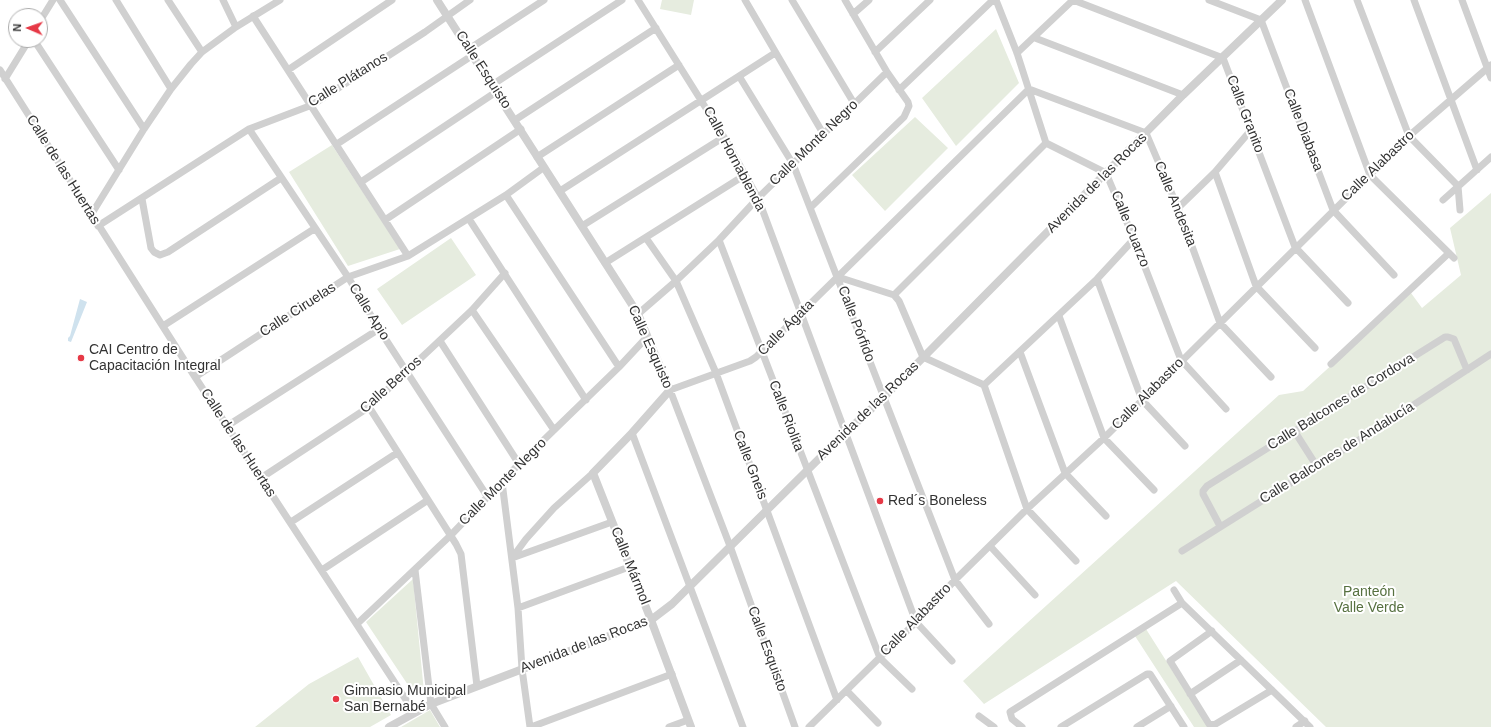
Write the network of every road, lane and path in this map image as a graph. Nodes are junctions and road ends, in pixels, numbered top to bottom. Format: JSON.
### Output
{"nodes":[{"id":1,"x":60,"y":0,"type":"edge"},
{"id":2,"x":116,"y":0,"type":"edge"},
{"id":3,"x":168,"y":0,"type":"edge"},
{"id":4,"x":222,"y":0,"type":"edge"},
{"id":5,"x":392,"y":0,"type":"edge"},
{"id":6,"x":437,"y":0,"type":"edge"},
{"id":7,"x":470,"y":0,"type":"edge"},
{"id":8,"x":544,"y":0,"type":"edge"},
{"id":9,"x":622,"y":0,"type":"edge"},
{"id":10,"x":638,"y":0,"type":"edge"},
{"id":11,"x":745,"y":0,"type":"edge"},
{"id":12,"x":792,"y":0,"type":"edge"},
{"id":13,"x":845,"y":0,"type":"edge"},
{"id":14,"x":869,"y":0,"type":"edge"},
{"id":15,"x":930,"y":0,"type":"edge"},
{"id":16,"x":994,"y":0,"type":"edge"},
{"id":17,"x":1073,"y":0,"type":"edge"},
{"id":18,"x":1209,"y":0,"type":"edge"},
{"id":19,"x":1282,"y":0,"type":"edge"},
{"id":20,"x":1305,"y":0,"type":"edge"},
{"id":21,"x":1357,"y":0,"type":"edge"},
{"id":22,"x":1414,"y":0,"type":"edge"},
{"id":23,"x":1462,"y":0,"type":"edge"},
{"id":24,"x":276,"y":1,"type":"edge"},
{"id":25,"x":853,"y":14,"type":"junction"},
{"id":26,"x":253,"y":16,"type":"junction"},
{"id":27,"x":448,"y":16,"type":"junction"},
{"id":28,"x":1261,"y":20,"type":"junction"},
{"id":29,"x":236,"y":27,"type":"junction"},
{"id":30,"x":656,"y":28,"type":"junction"},
{"id":31,"x":1035,"y":38,"type":"junction"},
{"id":32,"x":24,"y":48,"type":"edge"},
{"id":33,"x":39,"y":48,"type":"edge"},
{"id":34,"x":202,"y":52,"type":"junction"},
{"id":35,"x":472,"y":52,"type":"junction"},
{"id":36,"x":875,"y":52,"type":"junction"},
{"id":37,"x":775,"y":53,"type":"junction"},
{"id":38,"x":1017,"y":53,"type":"junction"},
{"id":39,"x":1223,"y":58,"type":"junction"},
{"id":40,"x":679,"y":64,"type":"junction"},
{"id":41,"x":1489,"y":66,"type":"edge"},
{"id":42,"x":0,"y":70,"type":"edge"},
{"id":43,"x":288,"y":70,"type":"junction"},
{"id":44,"x":887,"y":72,"type":"junction"},
{"id":45,"x":739,"y":76,"type":"junction"},
{"id":46,"x":1491,"y":78,"type":"edge"},
{"id":47,"x":6,"y":79,"type":"junction"},
{"id":48,"x":494,"y":88,"type":"junction"},
{"id":49,"x":172,"y":89,"type":"junction"},
{"id":50,"x":1029,"y":89,"type":"junction"},
{"id":51,"x":899,"y":90,"type":"junction"},
{"id":52,"x":1183,"y":95,"type":"junction"},
{"id":53,"x":702,"y":101,"type":"junction"},
{"id":54,"x":1451,"y":101,"type":"junction"},
{"id":55,"x":855,"y":104,"type":"junction"},
{"id":56,"x":312,"y":105,"type":"junction"},
{"id":57,"x":515,"y":120,"type":"junction"},
{"id":58,"x":144,"y":129,"type":"junction"},
{"id":59,"x":249,"y":129,"type":"junction"},
{"id":60,"x":521,"y":129,"type":"junction"},
{"id":61,"x":1251,"y":130,"type":"junction"},
{"id":62,"x":1146,"y":133,"type":"junction"},
{"id":63,"x":824,"y":134,"type":"junction"},
{"id":64,"x":1409,"y":136,"type":"junction"},
{"id":65,"x":724,"y":137,"type":"junction"},
{"id":66,"x":1046,"y":143,"type":"junction"},
{"id":67,"x":337,"y":144,"type":"junction"},
{"id":68,"x":537,"y":157,"type":"junction"},
{"id":69,"x":1491,"y":157,"type":"edge"},
{"id":70,"x":793,"y":164,"type":"junction"},
{"id":71,"x":544,"y":168,"type":"junction"},
{"id":72,"x":119,"y":170,"type":"junction"},
{"id":73,"x":1477,"y":170,"type":"junction"},
{"id":74,"x":1215,"y":172,"type":"junction"},
{"id":75,"x":1106,"y":173,"type":"junction"},
{"id":76,"x":745,"y":175,"type":"junction"},
{"id":77,"x":1370,"y":175,"type":"junction"},
{"id":78,"x":281,"y":178,"type":"junction"},
{"id":79,"x":361,"y":182,"type":"junction"},
{"id":80,"x":1458,"y":186,"type":"junction"},
{"id":81,"x":560,"y":192,"type":"junction"},
{"id":82,"x":506,"y":195,"type":"junction"},
{"id":83,"x":758,"y":198,"type":"junction"},
{"id":84,"x":142,"y":199,"type":"junction"},
{"id":85,"x":1443,"y":200,"type":"dead end"},
{"id":86,"x":811,"y":207,"type":"junction"},
{"id":87,"x":1178,"y":208,"type":"junction"},
{"id":88,"x":1333,"y":210,"type":"junction"},
{"id":89,"x":1460,"y":210,"type":"dead end"},
{"id":90,"x":92,"y":215,"type":"junction"},
{"id":91,"x":469,"y":219,"type":"junction"},
{"id":92,"x":385,"y":220,"type":"junction"},
{"id":93,"x":98,"y":226,"type":"junction"},
{"id":94,"x":582,"y":226,"type":"junction"},
{"id":95,"x":314,"y":229,"type":"junction"},
{"id":96,"x":646,"y":238,"type":"junction"},
{"id":97,"x":1134,"y":238,"type":"junction"},
{"id":98,"x":719,"y":240,"type":"junction"},
{"id":99,"x":1294,"y":247,"type":"junction"},
{"id":100,"x":408,"y":256,"type":"junction"},
{"id":101,"x":605,"y":263,"type":"junction"},
{"id":102,"x":505,"y":273,"type":"junction"},
{"id":103,"x":1394,"y":275,"type":"dead end"},
{"id":104,"x":348,"y":277,"type":"junction"},
{"id":105,"x":838,"y":277,"type":"junction"},
{"id":106,"x":1097,"y":279,"type":"junction"},
{"id":107,"x":676,"y":281,"type":"junction"},
{"id":108,"x":1256,"y":286,"type":"junction"},
{"id":109,"x":894,"y":295,"type":"junction"},
{"id":110,"x":1348,"y":303,"type":"dead end"},
{"id":111,"x":472,"y":310,"type":"junction"},
{"id":112,"x":800,"y":313,"type":"junction"},
{"id":113,"x":638,"y":314,"type":"junction"},
{"id":114,"x":1059,"y":316,"type":"junction"},
{"id":115,"x":1220,"y":323,"type":"junction"},
{"id":116,"x":163,"y":326,"type":"junction"},
{"id":117,"x":379,"y":329,"type":"junction"},
{"id":118,"x":647,"y":337,"type":"junction"},
{"id":119,"x":440,"y":340,"type":"junction"},
{"id":120,"x":1314,"y":348,"type":"dead end"},
{"id":121,"x":762,"y":352,"type":"junction"},
{"id":122,"x":1020,"y":352,"type":"junction"},
{"id":123,"x":1491,"y":354,"type":"edge"},
{"id":124,"x":923,"y":357,"type":"junction"},
{"id":125,"x":1181,"y":360,"type":"junction"},
{"id":126,"x":1331,"y":364,"type":"dead end"},
{"id":127,"x":619,"y":367,"type":"junction"},
{"id":128,"x":1467,"y":370,"type":"junction"},
{"id":129,"x":407,"y":371,"type":"junction"},
{"id":130,"x":716,"y":373,"type":"junction"},
{"id":131,"x":195,"y":377,"type":"junction"},
{"id":132,"x":1271,"y":377,"type":"dead end"},
{"id":133,"x":984,"y":385,"type":"junction"},
{"id":134,"x":670,"y":390,"type":"junction"},
{"id":135,"x":884,"y":397,"type":"junction"},
{"id":136,"x":586,"y":400,"type":"junction"},
{"id":137,"x":1142,"y":400,"type":"junction"},
{"id":138,"x":369,"y":407,"type":"junction"},
{"id":139,"x":1226,"y":409,"type":"dead end"},
{"id":140,"x":227,"y":426,"type":"junction"},
{"id":141,"x":554,"y":430,"type":"junction"},
{"id":142,"x":1295,"y":432,"type":"junction"},
{"id":143,"x":632,"y":433,"type":"junction"},
{"id":144,"x":845,"y":433,"type":"junction"},
{"id":145,"x":1104,"y":438,"type":"junction"},
{"id":146,"x":1186,"y":446,"type":"dead end"},
{"id":147,"x":397,"y":453,"type":"junction"},
{"id":148,"x":520,"y":464,"type":"junction"},
{"id":149,"x":1316,"y":465,"type":"junction"},
{"id":150,"x":807,"y":470,"type":"junction"},
{"id":151,"x":593,"y":473,"type":"junction"},
{"id":152,"x":1065,"y":473,"type":"junction"},
{"id":153,"x":261,"y":478,"type":"junction"},
{"id":154,"x":502,"y":482,"type":"junction"},
{"id":155,"x":1154,"y":490,"type":"dead end"},
{"id":156,"x":487,"y":496,"type":"junction"},
{"id":157,"x":428,"y":500,"type":"junction"},
{"id":158,"x":767,"y":509,"type":"junction"},
{"id":159,"x":1027,"y":509,"type":"junction"},
{"id":160,"x":1106,"y":516,"type":"dead end"},
{"id":161,"x":291,"y":522,"type":"junction"},
{"id":162,"x":612,"y":522,"type":"junction"},
{"id":163,"x":1220,"y":526,"type":"junction"},
{"id":164,"x":451,"y":535,"type":"junction"},
{"id":165,"x":730,"y":546,"type":"junction"},
{"id":166,"x":990,"y":546,"type":"junction"},
{"id":167,"x":1182,"y":550,"type":"dead end"},
{"id":168,"x":512,"y":558,"type":"junction"},
{"id":169,"x":1076,"y":561,"type":"dead end"},
{"id":170,"x":629,"y":567,"type":"junction"},
{"id":171,"x":322,"y":570,"type":"junction"},
{"id":172,"x":415,"y":570,"type":"junction"},
{"id":173,"x":955,"y":580,"type":"junction"},
{"id":174,"x":691,"y":586,"type":"junction"},
{"id":175,"x":1174,"y":590,"type":"dead end"},
{"id":176,"x":1035,"y":595,"type":"dead end"},
{"id":177,"x":1182,"y":603,"type":"junction"},
{"id":178,"x":518,"y":608,"type":"junction"},
{"id":179,"x":651,"y":620,"type":"junction"},
{"id":180,"x":916,"y":622,"type":"junction"},
{"id":181,"x":357,"y":624,"type":"junction"},
{"id":182,"x":989,"y":624,"type":"dead end"},
{"id":183,"x":1212,"y":631,"type":"junction"},
{"id":184,"x":880,"y":658,"type":"junction"},
{"id":185,"x":1241,"y":660,"type":"junction"},
{"id":186,"x":952,"y":661,"type":"dead end"},
{"id":187,"x":522,"y":669,"type":"junction"},
{"id":188,"x":672,"y":674,"type":"junction"},
{"id":189,"x":477,"y":686,"type":"junction"},
{"id":190,"x":912,"y":689,"type":"dead end"},
{"id":191,"x":1272,"y":690,"type":"junction"},
{"id":192,"x":847,"y":691,"type":"junction"},
{"id":193,"x":1190,"y":694,"type":"junction"},
{"id":194,"x":837,"y":700,"type":"junction"},
{"id":195,"x":431,"y":704,"type":"junction"},
{"id":196,"x":1171,"y":706,"type":"junction"},
{"id":197,"x":414,"y":712,"type":"junction"},
{"id":198,"x":979,"y":716,"type":"dead end"},
{"id":199,"x":1305,"y":722,"type":"junction"},
{"id":200,"x":689,"y":723,"type":"edge"},
{"id":201,"x":878,"y":723,"type":"dead end"},
{"id":202,"x":813,"y":726,"type":"edge"},
{"id":203,"x":389,"y":727,"type":"edge"},
{"id":204,"x":445,"y":727,"type":"edge"},
{"id":205,"x":531,"y":727,"type":"edge"},
{"id":206,"x":669,"y":727,"type":"edge"},
{"id":207,"x":743,"y":727,"type":"edge"},
{"id":208,"x":795,"y":727,"type":"edge"},
{"id":209,"x":994,"y":727,"type":"edge"},
{"id":210,"x":1022,"y":727,"type":"edge"},
{"id":211,"x":1061,"y":727,"type":"edge"},
{"id":212,"x":1137,"y":727,"type":"edge"},
{"id":213,"x":1184,"y":727,"type":"edge"},
{"id":214,"x":1296,"y":727,"type":"edge"},
{"id":215,"x":1310,"y":727,"type":"edge"}],
"edges":[{"from":1,"to":58,"type":"street"},
{"from":2,"to":49,"type":"street"},
{"from":3,"to":34,"type":"street"},
{"from":4,"to":29,"type":"street"},
{"from":5,"to":43,"type":"street"},
{"from":6,"to":27,"type":"street","name":"Calle Esquisto"},
{"from":7,"to":27,"type":"street","name":"Calle Plátanos"},
{"from":8,"to":35,"type":"street"},
{"from":9,"to":48,"type":"street"},
{"from":10,"to":30,"type":"street","name":"Calle Hornablenda"},
{"from":11,"to":37,"type":"street"},
{"from":12,"to":55,"type":"street"},
{"from":13,"to":25,"type":"street"},
{"from":14,"to":25,"type":"street"},
{"from":15,"to":36,"type":"street"},
{"from":16,"to":38,"type":"street"},
{"from":16,"to":51,"type":"street"},
{"from":17,"to":31,"type":"street"},
{"from":17,"to":39,"type":"street","name":"Calle Granito"},
{"from":18,"to":28,"type":"street"},
{"from":19,"to":28,"type":"street","name":"Avenida de las Rocas"},
{"from":20,"to":77,"type":"street"},
{"from":21,"to":64,"type":"street"},
{"from":22,"to":54,"type":"street"},
{"from":23,"to":41,"type":"street"},
{"from":24,"to":26,"type":"street"},
{"from":25,"to":36,"type":"street"},
{"from":26,"to":29,"type":"street"},
{"from":26,"to":43,"type":"street"},
{"from":27,"to":35,"type":"street","name":"Calle Esquisto"},
{"from":27,"to":56,"type":"street","name":"Calle Plátanos"},
{"from":28,"to":39,"type":"street","name":"Avenida de las Rocas"},
{"from":28,"to":88,"type":"street","name":"Calle Diabasa"},
{"from":29,"to":34,"type":"street"},
{"from":30,"to":40,"type":"street","name":"Calle Hornablenda"},
{"from":30,"to":57,"type":"street"},
{"from":31,"to":38,"type":"street"},
{"from":31,"to":52,"type":"street"},
{"from":32,"to":47,"type":"street"},
{"from":33,"to":72,"type":"street"},
{"from":34,"to":49,"type":"street"},
{"from":35,"to":48,"type":"street","name":"Calle Esquisto"},
{"from":35,"to":67,"type":"street"},
{"from":36,"to":44,"type":"street"},
{"from":37,"to":45,"type":"street"},
{"from":37,"to":63,"type":"street"},
{"from":38,"to":50,"type":"street"},
{"from":39,"to":52,"type":"street","name":"Avenida de las Rocas"},
{"from":39,"to":61,"type":"street","name":"Calle Granito"},
{"from":40,"to":53,"type":"street","name":"Calle Hornablenda"},
{"from":40,"to":68,"type":"street"},
{"from":41,"to":46,"type":"street"},
{"from":41,"to":54,"type":"street","name":"Calle Alabastro"},
{"from":42,"to":47,"type":"street","name":"Calle de las Huertas"},
{"from":43,"to":56,"type":"street"},
{"from":44,"to":51,"type":"street"},
{"from":44,"to":55,"type":"street","name":"Calle Monte Negro"},
{"from":45,"to":53,"type":"street"},
{"from":45,"to":70,"type":"street","name":"Calle Pórfido"},
{"from":47,"to":90,"type":"street","name":"Calle de las Huertas"},
{"from":48,"to":57,"type":"street","name":"Calle Esquisto"},
{"from":48,"to":79,"type":"street"},
{"from":49,"to":58,"type":"street"},
{"from":50,"to":62,"type":"street"},
{"from":50,"to":66,"type":"street"},
{"from":50,"to":105,"type":"street","name":"Calle Ágata"},
{"from":51,"to":86,"type":"street"},
{"from":52,"to":62,"type":"street","name":"Avenida de las Rocas"},
{"from":53,"to":65,"type":"street","name":"Calle Hornablenda"},
{"from":53,"to":81,"type":"street"},
{"from":54,"to":64,"type":"street","name":"Calle Alabastro"},
{"from":54,"to":73,"type":"street"},
{"from":55,"to":63,"type":"street","name":"Calle Monte Negro"},
{"from":56,"to":59,"type":"street","name":"Calle Plátanos"},
{"from":56,"to":67,"type":"street"},
{"from":57,"to":60,"type":"street","name":"Calle Esquisto"},
{"from":58,"to":72,"type":"street"},
{"from":59,"to":78,"type":"street","name":"Calle Apio"},
{"from":59,"to":84,"type":"street","name":"Calle Plátanos"},
{"from":60,"to":68,"type":"street","name":"Calle Esquisto"},
{"from":60,"to":92,"type":"street"},
{"from":61,"to":74,"type":"street"},
{"from":61,"to":99,"type":"street","name":"Calle Granito"},
{"from":62,"to":75,"type":"street","name":"Avenida de las Rocas"},
{"from":62,"to":87,"type":"street","name":"Calle Andesita"},
{"from":63,"to":70,"type":"street","name":"Calle Monte Negro"},
{"from":64,"to":77,"type":"street","name":"Calle Alabastro"},
{"from":64,"to":80,"type":"street"},
{"from":65,"to":76,"type":"street","name":"Calle Hornablenda"},
{"from":65,"to":94,"type":"street"},
{"from":66,"to":75,"type":"street","name":"Calle Cuarzo"},
{"from":66,"to":109,"type":"street"},
{"from":67,"to":79,"type":"street"},
{"from":68,"to":71,"type":"street","name":"Calle Esquisto"},
{"from":69,"to":73,"type":"street"},
{"from":70,"to":83,"type":"street","name":"Calle Monte Negro"},
{"from":70,"to":86,"type":"street","name":"Calle Pórfido"},
{"from":71,"to":81,"type":"street","name":"Calle Esquisto"},
{"from":71,"to":82,"type":"street","name":"Calle Ciruelas"},
{"from":72,"to":90,"type":"street"},
{"from":73,"to":80,"type":"street"},
{"from":74,"to":87,"type":"street"},
{"from":74,"to":108,"type":"street"},
{"from":75,"to":97,"type":"street","name":"Calle Cuarzo"},
{"from":75,"to":124,"type":"street","name":"Avenida de las Rocas"},
{"from":76,"to":83,"type":"street","name":"Calle Hornablenda"},
{"from":76,"to":96,"type":"street"},
{"from":77,"to":88,"type":"street","name":"Calle Alabastro"},
{"from":77,"to":126,"type":"street"},
{"from":78,"to":84,"type":"street"},
{"from":78,"to":95,"type":"street","name":"Calle Apio"},
{"from":79,"to":92,"type":"street"},
{"from":80,"to":85,"type":"street"},
{"from":80,"to":89,"type":"street"},
{"from":81,"to":94,"type":"street","name":"Calle Esquisto"},
{"from":82,"to":91,"type":"street","name":"Calle Ciruelas"},
{"from":82,"to":127,"type":"street"},
{"from":83,"to":98,"type":"street","name":"Calle Monte Negro"},
{"from":83,"to":112,"type":"street","name":"Calle Hornablenda"},
{"from":84,"to":93,"type":"street","name":"Calle Plátanos"},
{"from":86,"to":105,"type":"street","name":"Calle Pórfido"},
{"from":87,"to":115,"type":"street","name":"Calle Andesita"},
{"from":88,"to":99,"type":"street","name":"Calle Alabastro"},
{"from":88,"to":103,"type":"street","name":"Calle Diabasa"},
{"from":90,"to":93,"type":"street","name":"Calle de las Huertas"},
{"from":91,"to":100,"type":"street","name":"Calle Ciruelas"},
{"from":91,"to":102,"type":"street"},
{"from":92,"to":100,"type":"street"},
{"from":93,"to":116,"type":"street","name":"Calle de las Huertas"},
{"from":94,"to":101,"type":"street","name":"Calle Esquisto"},
{"from":95,"to":104,"type":"street","name":"Calle Apio"},
{"from":95,"to":116,"type":"street"},
{"from":96,"to":101,"type":"street"},
{"from":96,"to":107,"type":"street","name":"Calle Gneis"},
{"from":97,"to":106,"type":"street"},
{"from":97,"to":125,"type":"street","name":"Calle Cuarzo"},
{"from":98,"to":107,"type":"street","name":"Calle Monte Negro"},
{"from":98,"to":121,"type":"street","name":"Calle Riolita"},
{"from":99,"to":108,"type":"street","name":"Calle Alabastro"},
{"from":99,"to":110,"type":"street","name":"Calle Granito"},
{"from":100,"to":104,"type":"street","name":"Calle Ciruelas"},
{"from":101,"to":113,"type":"street","name":"Calle Esquisto"},
{"from":102,"to":111,"type":"street","name":"Calle Berros"},
{"from":102,"to":136,"type":"street"},
{"from":104,"to":117,"type":"street","name":"Calle Apio"},
{"from":104,"to":131,"type":"street","name":"Calle Ciruelas"},
{"from":105,"to":109,"type":"street"},
{"from":105,"to":112,"type":"street","name":"Calle Ágata"},
{"from":105,"to":135,"type":"street","name":"Calle Pórfido"},
{"from":106,"to":114,"type":"street"},
{"from":106,"to":137,"type":"street"},
{"from":107,"to":113,"type":"street","name":"Calle Monte Negro"},
{"from":107,"to":130,"type":"street","name":"Calle Gneis"},
{"from":108,"to":115,"type":"street","name":"Calle Alabastro"},
{"from":108,"to":120,"type":"street"},
{"from":109,"to":124,"type":"street"},
{"from":111,"to":119,"type":"street","name":"Calle Berros"},
{"from":111,"to":141,"type":"street"},
{"from":112,"to":121,"type":"street","name":"Calle Ágata"},
{"from":112,"to":144,"type":"street","name":"Calle Hornablenda"},
{"from":113,"to":118,"type":"street","name":"Calle Esquisto"},
{"from":114,"to":122,"type":"street"},
{"from":114,"to":145,"type":"street"},
{"from":115,"to":125,"type":"street","name":"Calle Alabastro"},
{"from":115,"to":132,"type":"street","name":"Calle Andesita"},
{"from":116,"to":131,"type":"street","name":"Calle de las Huertas"},
{"from":117,"to":129,"type":"street","name":"Calle Apio"},
{"from":117,"to":140,"type":"street"},
{"from":118,"to":127,"type":"street","name":"Calle Monte Negro"},
{"from":118,"to":134,"type":"street","name":"Calle Esquisto"},
{"from":119,"to":129,"type":"street","name":"Calle Berros"},
{"from":119,"to":148,"type":"street"},
{"from":121,"to":130,"type":"street","name":"Calle Ágata"},
{"from":121,"to":150,"type":"street","name":"Calle Riolita"},
{"from":122,"to":133,"type":"street"},
{"from":122,"to":152,"type":"street"},
{"from":123,"to":128,"type":"street","name":"Calle Balcones de Andalucía"},
{"from":124,"to":133,"type":"street"},
{"from":124,"to":135,"type":"street","name":"Avenida de las Rocas"},
{"from":125,"to":137,"type":"street","name":"Calle Alabastro"},
{"from":125,"to":139,"type":"street","name":"Calle Cuarzo"},
{"from":127,"to":136,"type":"street","name":"Calle Monte Negro"},
{"from":128,"to":142,"type":"street","name":"Calle Balcones de Cordova"},
{"from":128,"to":149,"type":"street","name":"Calle Balcones de Andalucía"},
{"from":129,"to":138,"type":"street","name":"Calle Berros"},
{"from":129,"to":156,"type":"street","name":"Calle Apio"},
{"from":130,"to":134,"type":"street","name":"Calle Ágata"},
{"from":130,"to":158,"type":"street","name":"Calle Gneis"},
{"from":131,"to":140,"type":"street","name":"Calle de las Huertas"},
{"from":133,"to":159,"type":"street"},
{"from":134,"to":143,"type":"street","name":"Calle Ágata"},
{"from":134,"to":165,"type":"street","name":"Calle Esquisto"},
{"from":135,"to":144,"type":"street","name":"Avenida de las Rocas"},
{"from":135,"to":173,"type":"street","name":"Calle Pórfido"},
{"from":136,"to":141,"type":"street","name":"Calle Monte Negro"},
{"from":137,"to":145,"type":"street","name":"Calle Alabastro"},
{"from":137,"to":146,"type":"street"},
{"from":138,"to":147,"type":"street"},
{"from":138,"to":153,"type":"street","name":"Calle Berros"},
{"from":140,"to":153,"type":"street","name":"Calle de las Huertas"},
{"from":141,"to":148,"type":"street","name":"Calle Monte Negro"},
{"from":142,"to":149,"type":"street"},
{"from":142,"to":163,"type":"street","name":"Calle Balcones de Cordova"},
{"from":143,"to":151,"type":"street","name":"Calle Ágata"},
{"from":143,"to":174,"type":"street"},
{"from":144,"to":150,"type":"street","name":"Avenida de las Rocas"},
{"from":144,"to":180,"type":"street","name":"Calle Hornablenda"},
{"from":145,"to":152,"type":"street","name":"Calle Alabastro"},
{"from":145,"to":155,"type":"street"},
{"from":147,"to":157,"type":"street"},
{"from":147,"to":161,"type":"street"},
{"from":148,"to":154,"type":"street","name":"Calle Monte Negro"},
{"from":149,"to":163,"type":"street","name":"Calle Balcones de Andalucía"},
{"from":150,"to":158,"type":"street","name":"Avenida de las Rocas"},
{"from":150,"to":184,"type":"street","name":"Calle Riolita"},
{"from":151,"to":162,"type":"street","name":"Calle Mármol"},
{"from":151,"to":168,"type":"street","name":"Calle Ágata"},
{"from":152,"to":159,"type":"street","name":"Calle Alabastro"},
{"from":152,"to":160,"type":"street"},
{"from":153,"to":161,"type":"street","name":"Calle de las Huertas"},
{"from":154,"to":156,"type":"street","name":"Calle Monte Negro"},
{"from":154,"to":168,"type":"street"},
{"from":156,"to":164,"type":"street","name":"Calle Monte Negro"},
{"from":157,"to":164,"type":"street"},
{"from":157,"to":171,"type":"street"},
{"from":158,"to":165,"type":"street","name":"Avenida de las Rocas"},
{"from":158,"to":194,"type":"street","name":"Calle Gneis"},
{"from":159,"to":166,"type":"street","name":"Calle Alabastro"},
{"from":159,"to":169,"type":"street"},
{"from":161,"to":171,"type":"street","name":"Calle de las Huertas"},
{"from":162,"to":168,"type":"street"},
{"from":162,"to":170,"type":"street","name":"Calle Mármol"},
{"from":163,"to":167,"type":"street","name":"Calle Balcones de Andalucía"},
{"from":164,"to":172,"type":"street","name":"Calle Monte Negro"},
{"from":164,"to":189,"type":"street"},
{"from":165,"to":174,"type":"street","name":"Avenida de las Rocas"},
{"from":165,"to":208,"type":"street","name":"Calle Esquisto"},
{"from":166,"to":173,"type":"street","name":"Calle Alabastro"},
{"from":166,"to":176,"type":"street"},
{"from":168,"to":178,"type":"street"},
{"from":170,"to":178,"type":"street"},
{"from":170,"to":179,"type":"street","name":"Calle Mármol"},
{"from":171,"to":181,"type":"street","name":"Calle de las Huertas"},
{"from":172,"to":181,"type":"street","name":"Calle Monte Negro"},
{"from":172,"to":195,"type":"street"},
{"from":173,"to":180,"type":"street","name":"Calle Alabastro"},
{"from":173,"to":182,"type":"street","name":"Calle Pórfido"},
{"from":174,"to":179,"type":"street","name":"Avenida de las Rocas"},
{"from":174,"to":207,"type":"street"},
{"from":175,"to":177,"type":"street"},
{"from":177,"to":183,"type":"street"},
{"from":177,"to":210,"type":"street"},
{"from":178,"to":187,"type":"street"},
{"from":179,"to":187,"type":"street","name":"Avenida de las Rocas"},
{"from":179,"to":188,"type":"street","name":"Calle Mármol"},
{"from":180,"to":184,"type":"street","name":"Calle Alabastro"},
{"from":180,"to":186,"type":"street"},
{"from":181,"to":197,"type":"street","name":"Calle de las Huertas"},
{"from":183,"to":185,"type":"street"},
{"from":183,"to":193,"type":"street"},
{"from":184,"to":190,"type":"street"},
{"from":184,"to":192,"type":"street","name":"Calle Alabastro"},
{"from":185,"to":191,"type":"street"},
{"from":185,"to":193,"type":"street"},
{"from":187,"to":189,"type":"street","name":"Avenida de las Rocas"},
{"from":187,"to":205,"type":"street"},
{"from":188,"to":200,"type":"street","name":"Calle Mármol"},
{"from":188,"to":205,"type":"street"},
{"from":189,"to":195,"type":"street","name":"Avenida de las Rocas"},
{"from":191,"to":193,"type":"street"},
{"from":191,"to":199,"type":"street"},
{"from":192,"to":194,"type":"street","name":"Calle Alabastro"},
{"from":192,"to":201,"type":"street"},
{"from":194,"to":202,"type":"street","name":"Calle Alabastro"},
{"from":195,"to":197,"type":"street","name":"Avenida de las Rocas"},
{"from":195,"to":204,"type":"street"},
{"from":196,"to":211,"type":"street"},
{"from":196,"to":212,"type":"street"},
{"from":196,"to":213,"type":"street"},
{"from":197,"to":203,"type":"street","name":"Avenida de las Rocas"},
{"from":198,"to":209,"type":"street"},
{"from":199,"to":214,"type":"street"},
{"from":199,"to":215,"type":"street"},
{"from":200,"to":206,"type":"street"}]}
